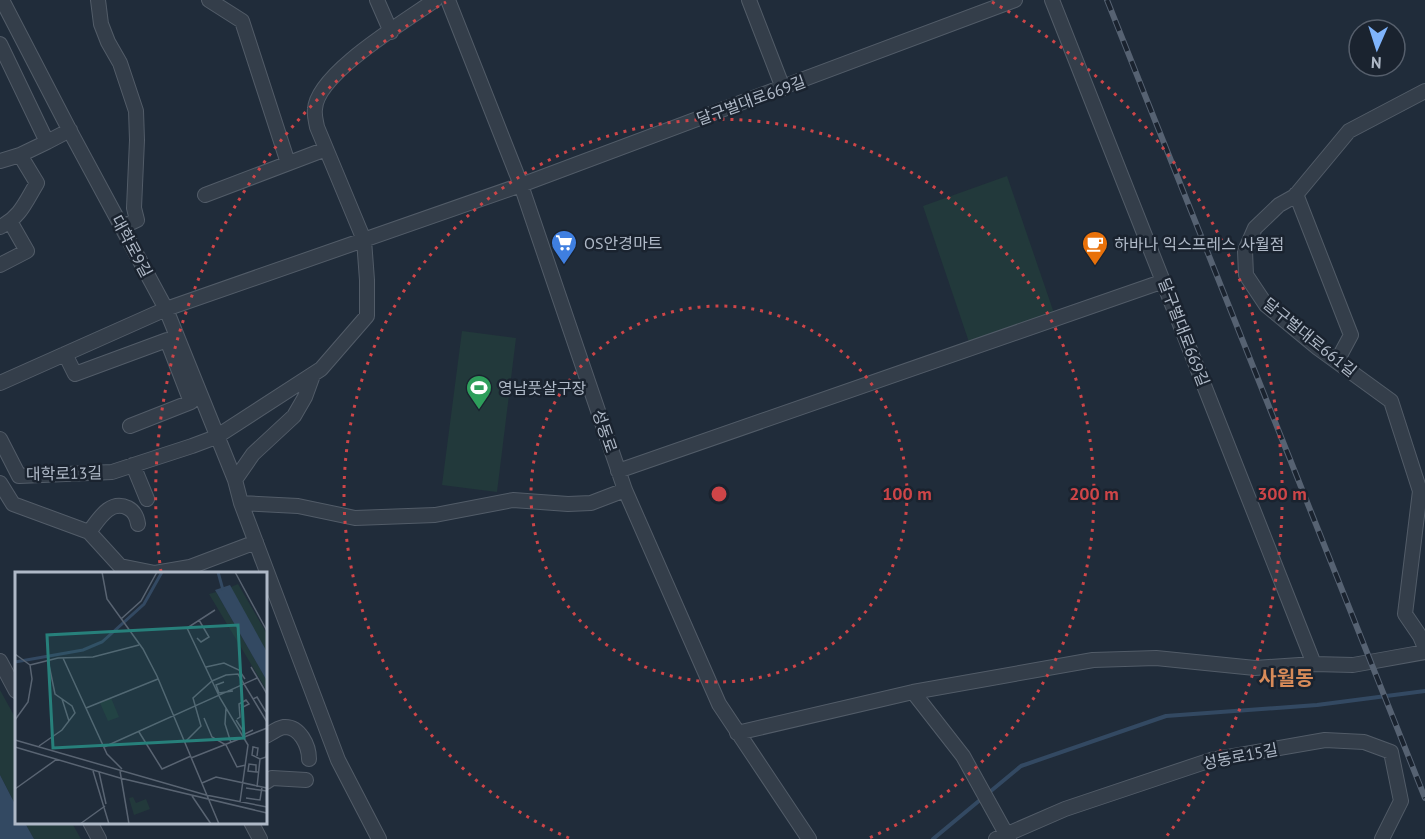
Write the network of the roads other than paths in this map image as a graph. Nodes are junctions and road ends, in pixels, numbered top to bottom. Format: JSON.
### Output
{"nodes":[{"id":1,"x":2,"y":0,"type":"edge"},
{"id":2,"x":98,"y":0,"type":"edge"},
{"id":3,"x":209,"y":0,"type":"edge"},
{"id":4,"x":377,"y":0,"type":"edge"},
{"id":5,"x":435,"y":0,"type":"edge"},
{"id":6,"x":448,"y":0,"type":"edge"},
{"id":7,"x":749,"y":0,"type":"edge"},
{"id":8,"x":1015,"y":0,"type":"edge"},
{"id":9,"x":1052,"y":0,"type":"edge"},
{"id":10,"x":391,"y":32,"type":"junction"},
{"id":11,"x":0,"y":44,"type":"edge"},
{"id":12,"x":783,"y":88,"type":"junction"},
{"id":13,"x":1425,"y":91,"type":"edge"},
{"id":14,"x":70,"y":130,"type":"junction"},
{"id":15,"x":47,"y":142,"type":"junction"},
{"id":16,"x":326,"y":149,"type":"junction"},
{"id":17,"x":20,"y":155,"type":"junction"},
{"id":18,"x":0,"y":161,"type":"edge"},
{"id":19,"x":288,"y":163,"type":"junction"},
{"id":20,"x":521,"y":185,"type":"junction"},
{"id":21,"x":1296,"y":194,"type":"junction"},
{"id":22,"x":205,"y":195,"type":"dead end"},
{"id":23,"x":5,"y":225,"type":"edge"},
{"id":24,"x":122,"y":227,"type":"junction"},
{"id":25,"x":364,"y":240,"type":"junction"},
{"id":26,"x":0,"y":265,"type":"edge"},
{"id":27,"x":1164,"y":281,"type":"junction"},
{"id":28,"x":166,"y":309,"type":"junction"},
{"id":29,"x":65,"y":354,"type":"junction"},
{"id":30,"x":1337,"y":361,"type":"junction"},
{"id":31,"x":313,"y":375,"type":"junction"},
{"id":32,"x":0,"y":383,"type":"edge"},
{"id":33,"x":130,"y":426,"type":"dead end"},
{"id":34,"x":216,"y":437,"type":"junction"},
{"id":35,"x":0,"y":439,"type":"edge"},
{"id":36,"x":133,"y":465,"type":"junction"},
{"id":37,"x":618,"y":471,"type":"junction"},
{"id":38,"x":235,"y":480,"type":"junction"},
{"id":39,"x":0,"y":483,"type":"edge"},
{"id":40,"x":625,"y":490,"type":"junction"},
{"id":41,"x":147,"y":499,"type":"dead end"},
{"id":42,"x":241,"y":502,"type":"junction"},
{"id":43,"x":138,"y":524,"type":"dead end"},
{"id":44,"x":90,"y":532,"type":"junction"},
{"id":45,"x":256,"y":542,"type":"junction"},
{"id":46,"x":150,"y":572,"type":"edge"},
{"id":47,"x":161,"y":572,"type":"edge"},
{"id":48,"x":1425,"y":650,"type":"edge"},
{"id":49,"x":0,"y":661,"type":"edge"},
{"id":50,"x":1314,"y":664,"type":"junction"},
{"id":51,"x":15,"y":689,"type":"edge"},
{"id":52,"x":913,"y":692,"type":"junction"},
{"id":53,"x":737,"y":733,"type":"junction"},
{"id":54,"x":267,"y":735,"type":"edge"},
{"id":55,"x":309,"y":759,"type":"dead end"},
{"id":56,"x":306,"y":780,"type":"dead end"},
{"id":57,"x":267,"y":781,"type":"edge"},
{"id":58,"x":91,"y":824,"type":"edge"},
{"id":59,"x":252,"y":824,"type":"edge"},
{"id":60,"x":1004,"y":837,"type":"edge"},
{"id":61,"x":99,"y":839,"type":"edge"},
{"id":62,"x":260,"y":839,"type":"edge"},
{"id":63,"x":379,"y":839,"type":"edge"},
{"id":64,"x":809,"y":839,"type":"edge"},
{"id":65,"x":1382,"y":839,"type":"edge"}],
"edges":[{"from":1,"to":14,"type":"street","name":"대학로9길"},
{"from":2,"to":24,"type":"street"},
{"from":3,"to":19,"type":"street"},
{"from":4,"to":10,"type":"street"},
{"from":5,"to":10,"type":"street"},
{"from":6,"to":20,"type":"street","name":"성동로"},
{"from":7,"to":12,"type":"street"},
{"from":8,"to":12,"type":"street","name":"달구벌대로669길"},
{"from":9,"to":27,"type":"street","name":"달구벌대로669길"},
{"from":10,"to":16,"type":"street"},
{"from":11,"to":15,"type":"street"},
{"from":12,"to":20,"type":"street","name":"달구벌대로669길"},
{"from":13,"to":21,"type":"street","name":"달구벌대로661길"},
{"from":14,"to":15,"type":"street"},
{"from":14,"to":24,"type":"street","name":"대학로9길"},
{"from":15,"to":17,"type":"street"},
{"from":16,"to":19,"type":"street"},
{"from":16,"to":25,"type":"street"},
{"from":17,"to":18,"type":"street"},
{"from":17,"to":23,"type":"street"},
{"from":19,"to":22,"type":"street"},
{"from":20,"to":25,"type":"street","name":"달구벌대로669길"},
{"from":20,"to":37,"type":"street","name":"성동로"},
{"from":21,"to":30,"type":"street"},
{"from":21,"to":30,"type":"street","name":"달구벌대로661길"},
{"from":23,"to":26,"type":"street"},
{"from":24,"to":28,"type":"street","name":"대학로9길"},
{"from":25,"to":28,"type":"street","name":"달구벌대로669길"},
{"from":25,"to":31,"type":"street"},
{"from":27,"to":37,"type":"street"},
{"from":27,"to":50,"type":"street","name":"달구벌대로669길"},
{"from":28,"to":29,"type":"street","name":"달구벌대로669길"},
{"from":28,"to":34,"type":"street","name":"대학로9길"},
{"from":29,"to":32,"type":"street","name":"달구벌대로669길"},
{"from":29,"to":33,"type":"street"},
{"from":30,"to":48,"type":"street","name":"달구벌대로661길"},
{"from":31,"to":34,"type":"street","name":"대학로13길"},
{"from":31,"to":38,"type":"street"},
{"from":34,"to":36,"type":"street","name":"대학로13길"},
{"from":34,"to":38,"type":"street","name":"대학로9길"},
{"from":35,"to":36,"type":"street","name":"대학로13길"},
{"from":36,"to":41,"type":"street"},
{"from":37,"to":40,"type":"street","name":"성동로"},
{"from":38,"to":42,"type":"street","name":"대학로9길"},
{"from":39,"to":44,"type":"street"},
{"from":40,"to":42,"type":"street"},
{"from":40,"to":53,"type":"street","name":"성동로"},
{"from":42,"to":45,"type":"street","name":"대학로9길"},
{"from":43,"to":44,"type":"street"},
{"from":44,"to":46,"type":"street"},
{"from":45,"to":47,"type":"street"},
{"from":45,"to":63,"type":"street","name":"대학로9길"},
{"from":48,"to":50,"type":"street","name":"달구벌대로661길"},
{"from":49,"to":51,"type":"street"},
{"from":50,"to":52,"type":"street","name":"달구벌대로661길"},
{"from":52,"to":53,"type":"street","name":"달구벌대로661길"},
{"from":52,"to":60,"type":"street","name":"성동로15길"},
{"from":53,"to":64,"type":"street","name":"성동로"},
{"from":54,"to":55,"type":"street"},
{"from":56,"to":57,"type":"street"},
{"from":58,"to":61,"type":"street"},
{"from":59,"to":62,"type":"street"},
{"from":60,"to":65,"type":"street","name":"성동로15길"}]}
